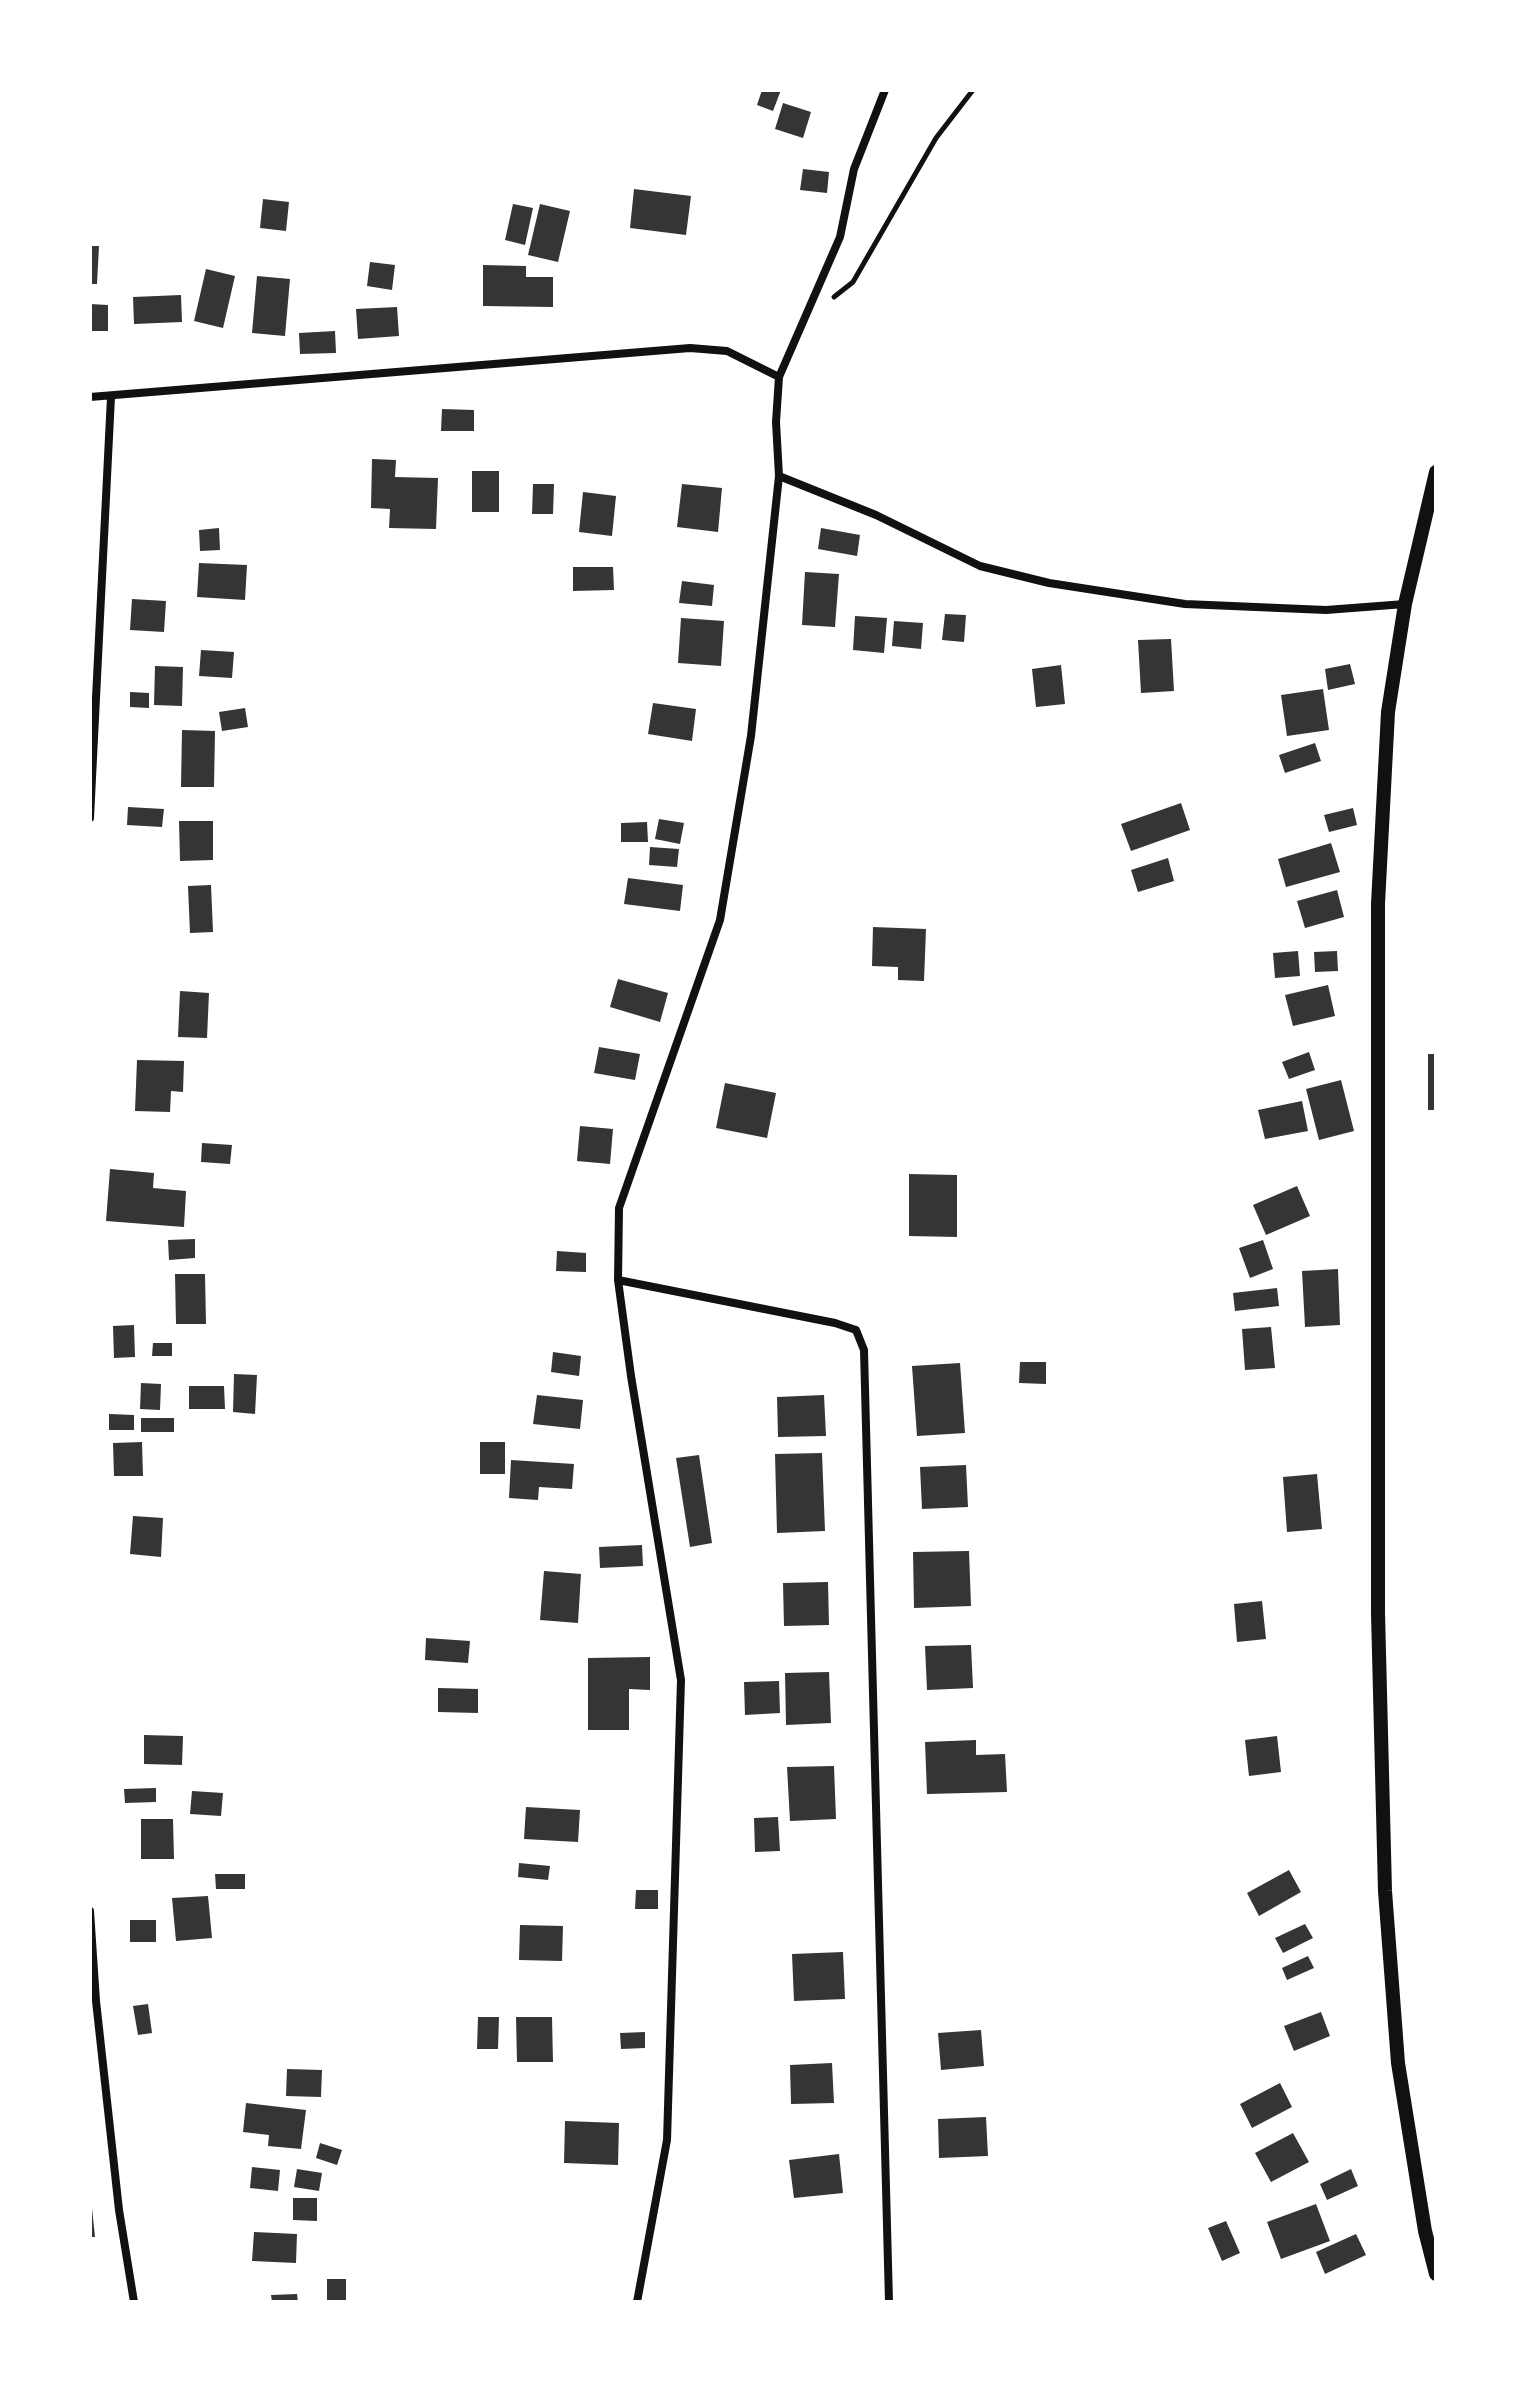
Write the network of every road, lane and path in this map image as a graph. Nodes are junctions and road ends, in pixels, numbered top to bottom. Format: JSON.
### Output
{"nodes":[{"id":1,"x":885,"y":90,"type":"edge"},
{"id":2,"x":973,"y":90,"type":"edge"},
{"id":3,"x":805,"y":319,"type":"junction"},
{"id":4,"x":779,"y":377,"type":"junction"},
{"id":5,"x":90,"y":397,"type":"edge"},
{"id":6,"x":111,"y":397,"type":"junction"},
{"id":7,"x":1436,"y":472,"type":"edge"},
{"id":8,"x":779,"y":476,"type":"junction"},
{"id":9,"x":1405,"y":604,"type":"junction"},
{"id":10,"x":90,"y":818,"type":"edge"},
{"id":11,"x":618,"y":1280,"type":"junction"},
{"id":12,"x":90,"y":1911,"type":"edge"},
{"id":13,"x":1436,"y":2274,"type":"edge"},
{"id":14,"x":134,"y":2302,"type":"edge"},
{"id":15,"x":637,"y":2302,"type":"edge"},
{"id":16,"x":889,"y":2302,"type":"edge"}],
"edges":[{"from":1,"to":3,"type":"street"},
{"from":2,"to":3,"type":"path"},
{"from":3,"to":4,"type":"street"},
{"from":4,"to":6,"type":"street"},
{"from":4,"to":8,"type":"street"},
{"from":5,"to":6,"type":"street"},
{"from":6,"to":10,"type":"street"},
{"from":7,"to":9,"type":"street"},
{"from":8,"to":9,"type":"street"},
{"from":8,"to":11,"type":"street"},
{"from":9,"to":13,"type":"street"},
{"from":11,"to":15,"type":"street"},
{"from":11,"to":16,"type":"street"},
{"from":12,"to":14,"type":"street"}]}
